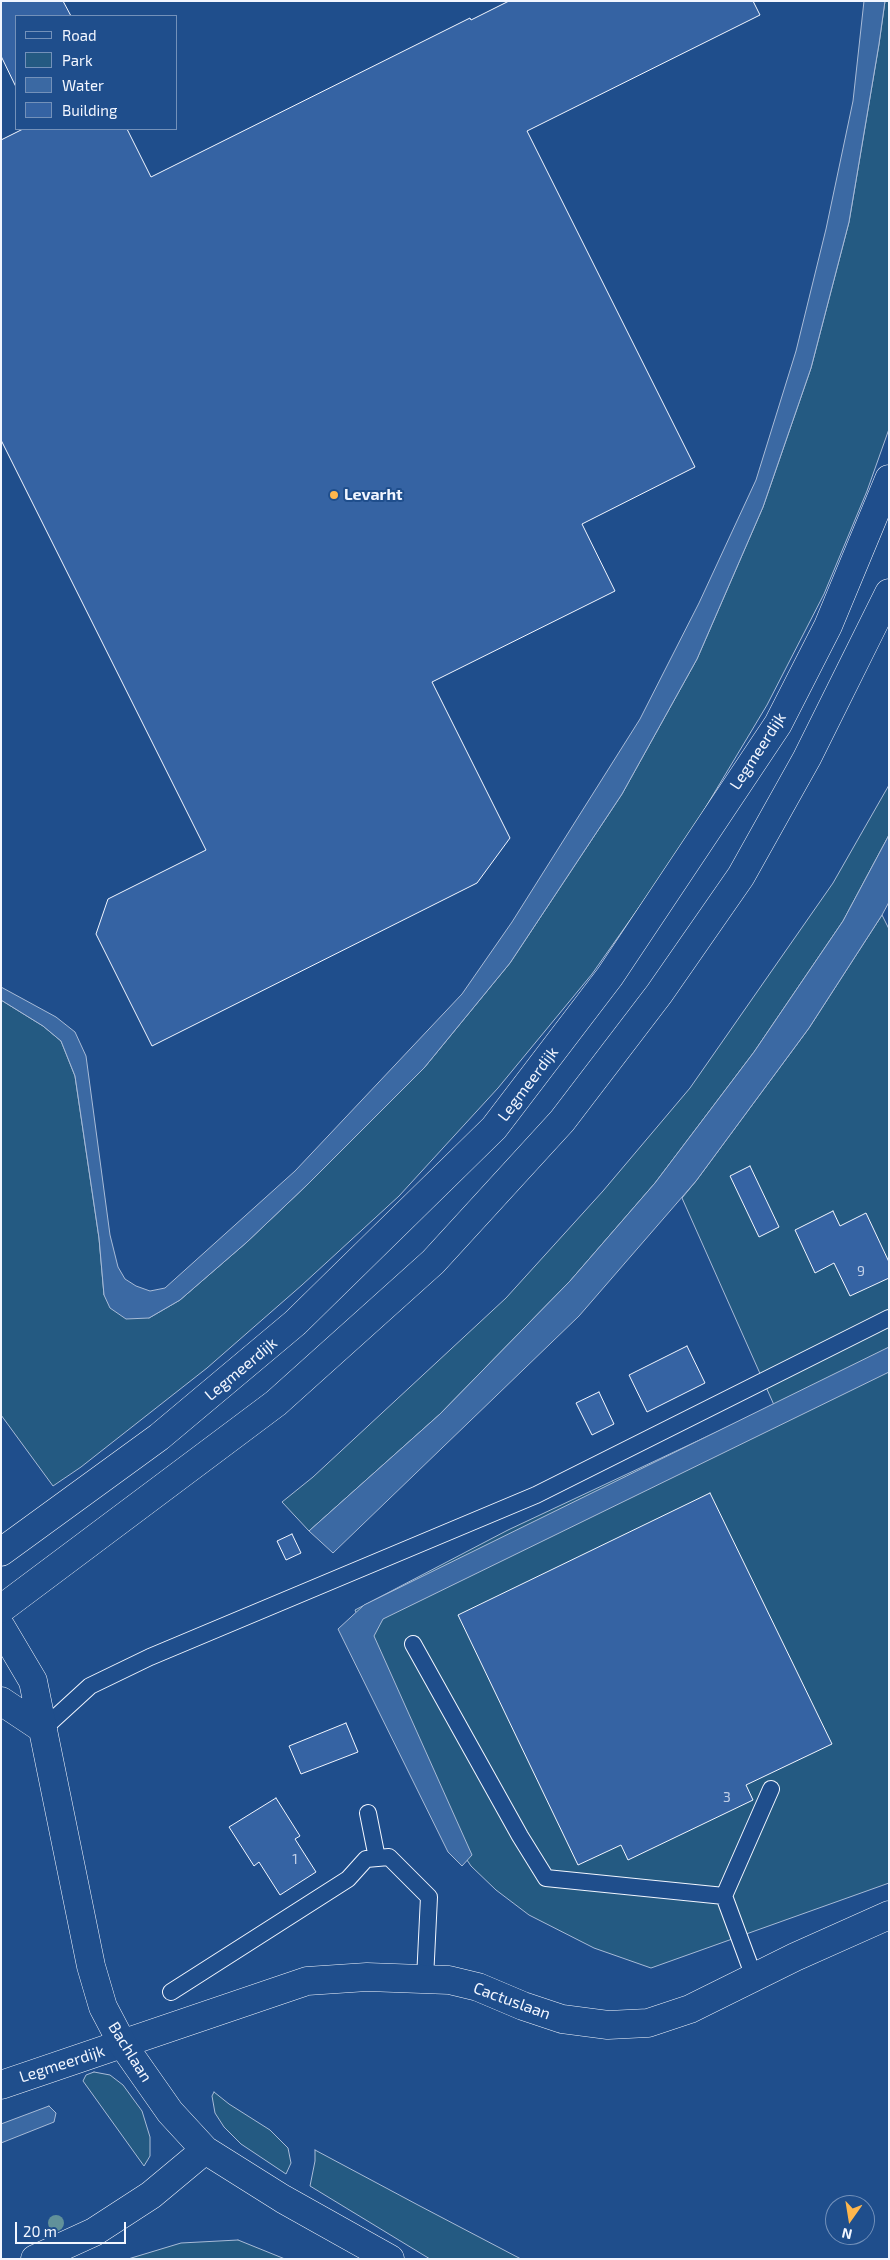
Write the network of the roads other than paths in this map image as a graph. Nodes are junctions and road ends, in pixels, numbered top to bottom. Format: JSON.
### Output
{"nodes":[{"id":1,"x":889,"y":479,"type":"edge"},
{"id":2,"x":889,"y":593,"type":"edge"},
{"id":3,"x":889,"y":1318,"type":"edge"},
{"id":4,"x":1,"y":1552,"type":"edge"},
{"id":5,"x":1,"y":1609,"type":"edge"},
{"id":6,"x":1,"y":1627,"type":"edge"},
{"id":7,"x":413,"y":1644,"type":"dead end"},
{"id":8,"x":1,"y":1701,"type":"edge"},
{"id":9,"x":43,"y":1729,"type":"junction"},
{"id":10,"x":771,"y":1789,"type":"dead end"},
{"id":11,"x":368,"y":1813,"type":"dead end"},
{"id":12,"x":377,"y":1858,"type":"junction"},
{"id":13,"x":724,"y":1896,"type":"junction"},
{"id":14,"x":889,"y":1915,"type":"edge"},
{"id":15,"x":754,"y":1978,"type":"junction"},
{"id":16,"x":424,"y":1979,"type":"junction"},
{"id":17,"x":171,"y":1992,"type":"dead end"},
{"id":18,"x":122,"y":2045,"type":"junction"},
{"id":19,"x":1,"y":2085,"type":"edge"},
{"id":20,"x":205,"y":2150,"type":"junction"},
{"id":21,"x":35,"y":2259,"type":"edge"},
{"id":22,"x":390,"y":2259,"type":"edge"}],
"edges":[{"from":1,"to":4,"type":"main road","name":"Legmeerdijk"},
{"from":2,"to":5,"type":"main road"},
{"from":3,"to":9,"type":"lane"},
{"from":6,"to":9,"type":"main road","name":"Bachlaan"},
{"from":7,"to":13,"type":"lane"},
{"from":8,"to":9,"type":"main road"},
{"from":9,"to":18,"type":"main road","name":"Bachlaan"},
{"from":10,"to":13,"type":"lane"},
{"from":11,"to":12,"type":"lane"},
{"from":12,"to":16,"type":"lane"},
{"from":12,"to":17,"type":"lane"},
{"from":13,"to":15,"type":"lane"},
{"from":14,"to":15,"type":"main road","name":"Cactuslaan"},
{"from":15,"to":16,"type":"main road","name":"Cactuslaan"},
{"from":16,"to":18,"type":"main road","name":"Cactuslaan"},
{"from":18,"to":19,"type":"main road","name":"Legmeerdijk"},
{"from":18,"to":20,"type":"main road","name":"Bachlaan"},
{"from":20,"to":21,"type":"main road"},
{"from":20,"to":22,"type":"main road","name":"Bachlaan"}]}
